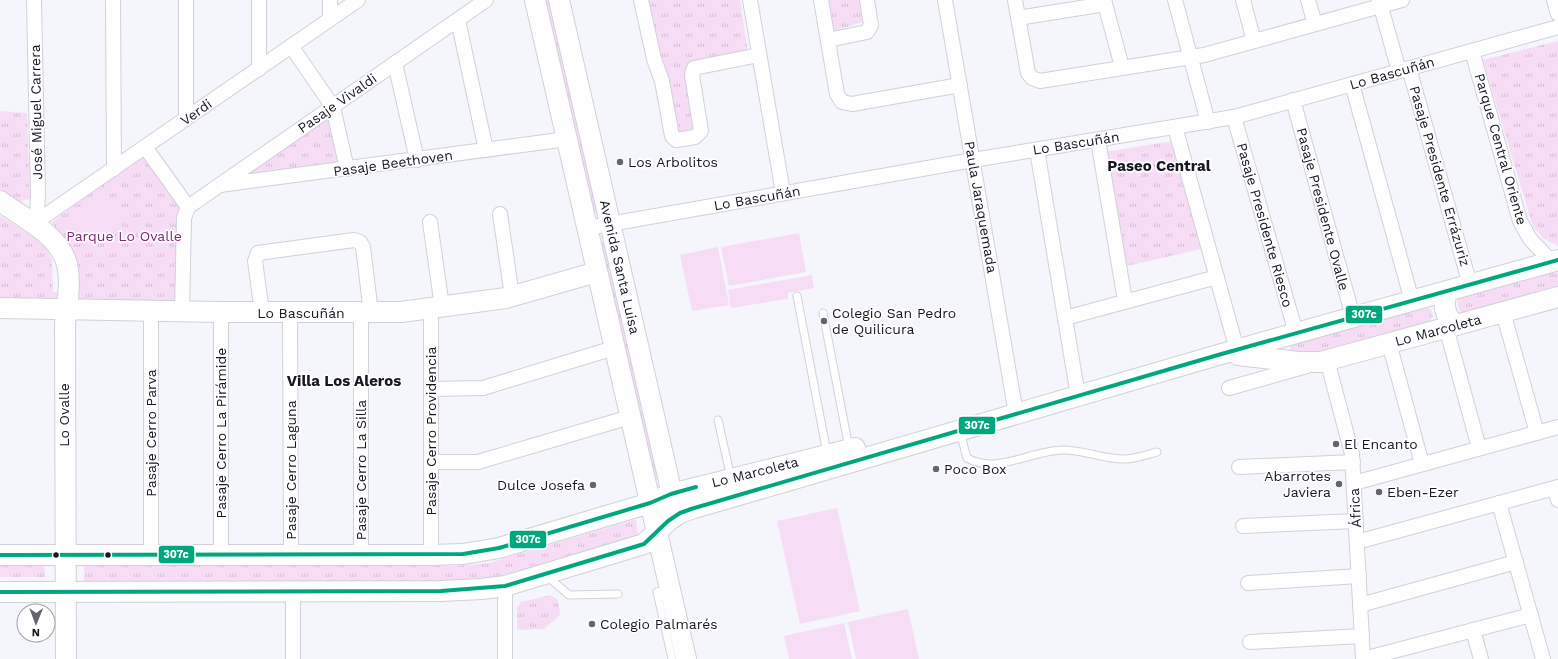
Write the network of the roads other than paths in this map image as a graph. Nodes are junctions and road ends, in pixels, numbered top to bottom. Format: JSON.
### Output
{"nodes":[{"id":1,"x":34,"y":0,"type":"edge"},
{"id":2,"x":114,"y":0,"type":"edge"},
{"id":3,"x":186,"y":0,"type":"edge"},
{"id":4,"x":259,"y":0,"type":"edge"},
{"id":5,"x":330,"y":0,"type":"edge"},
{"id":6,"x":358,"y":0,"type":"edge"},
{"id":7,"x":486,"y":0,"type":"edge"},
{"id":8,"x":535,"y":0,"type":"edge"},
{"id":9,"x":559,"y":0,"type":"edge"},
{"id":10,"x":641,"y":0,"type":"edge"},
{"id":11,"x":750,"y":0,"type":"edge"},
{"id":12,"x":821,"y":0,"type":"edge"},
{"id":13,"x":867,"y":0,"type":"edge"},
{"id":14,"x":945,"y":0,"type":"edge"},
{"id":15,"x":1015,"y":0,"type":"edge"},
{"id":16,"x":1175,"y":0,"type":"edge"},
{"id":17,"x":1243,"y":0,"type":"edge"},
{"id":18,"x":1308,"y":0,"type":"edge"},
{"id":19,"x":1402,"y":0,"type":"edge"},
{"id":20,"x":1554,"y":0,"type":"edge"},
{"id":21,"x":1104,"y":2,"type":"edge"},
{"id":22,"x":1380,"y":3,"type":"edge"},
{"id":23,"x":1558,"y":14,"type":"edge"},
{"id":24,"x":1018,"y":18,"type":"junction"},
{"id":25,"x":330,"y":19,"type":"junction"},
{"id":26,"x":458,"y":20,"type":"junction"},
{"id":27,"x":1315,"y":24,"type":"junction"},
{"id":28,"x":1558,"y":27,"type":"edge"},
{"id":29,"x":828,"y":40,"type":"junction"},
{"id":30,"x":1254,"y":40,"type":"junction"},
{"id":31,"x":291,"y":46,"type":"junction"},
{"id":32,"x":1472,"y":51,"type":"junction"},
{"id":33,"x":759,"y":55,"type":"junction"},
{"id":34,"x":1190,"y":56,"type":"junction"},
{"id":35,"x":395,"y":63,"type":"junction"},
{"id":36,"x":1122,"y":67,"type":"junction"},
{"id":37,"x":259,"y":68,"type":"junction"},
{"id":38,"x":1404,"y":70,"type":"junction"},
{"id":39,"x":1352,"y":84,"type":"junction"},
{"id":40,"x":960,"y":85,"type":"junction"},
{"id":41,"x":1293,"y":100,"type":"junction"},
{"id":42,"x":332,"y":107,"type":"junction"},
{"id":43,"x":1234,"y":117,"type":"junction"},
{"id":44,"x":186,"y":118,"type":"junction"},
{"id":45,"x":1208,"y":122,"type":"junction"},
{"id":46,"x":1175,"y":127,"type":"junction"},
{"id":47,"x":567,"y":139,"type":"junction"},
{"id":48,"x":1098,"y":140,"type":"junction"},
{"id":49,"x":145,"y":147,"type":"junction"},
{"id":50,"x":486,"y":150,"type":"junction"},
{"id":51,"x":1037,"y":150,"type":"junction"},
{"id":52,"x":417,"y":160,"type":"junction"},
{"id":53,"x":973,"y":160,"type":"junction"},
{"id":54,"x":114,"y":169,"type":"junction"},
{"id":55,"x":347,"y":169,"type":"junction"},
{"id":56,"x":218,"y":186,"type":"junction"},
{"id":57,"x":783,"y":193,"type":"junction"},
{"id":58,"x":0,"y":201,"type":"edge"},
{"id":59,"x":188,"y":207,"type":"junction"},
{"id":60,"x":500,"y":214,"type":"dead end"},
{"id":61,"x":430,"y":222,"type":"dead end"},
{"id":62,"x":33,"y":224,"type":"junction"},
{"id":63,"x":610,"y":224,"type":"junction"},
{"id":64,"x":587,"y":228,"type":"junction"},
{"id":65,"x":1555,"y":261,"type":"edge"},
{"id":66,"x":597,"y":272,"type":"junction"},
{"id":67,"x":1217,"y":277,"type":"junction"},
{"id":68,"x":1470,"y":285,"type":"junction"},
{"id":69,"x":1448,"y":291,"type":"junction"},
{"id":70,"x":512,"y":296,"type":"junction"},
{"id":71,"x":798,"y":296,"type":"dead end"},
{"id":72,"x":1558,"y":297,"type":"edge"},
{"id":73,"x":1412,"y":301,"type":"junction"},
{"id":74,"x":1125,"y":302,"type":"junction"},
{"id":75,"x":0,"y":308,"type":"edge"},
{"id":76,"x":66,"y":308,"type":"junction"},
{"id":77,"x":436,"y":308,"type":"junction"},
{"id":78,"x":151,"y":311,"type":"junction"},
{"id":79,"x":182,"y":312,"type":"junction"},
{"id":80,"x":221,"y":312,"type":"junction"},
{"id":81,"x":262,"y":312,"type":"junction"},
{"id":82,"x":1503,"y":312,"type":"junction"},
{"id":83,"x":290,"y":313,"type":"junction"},
{"id":84,"x":366,"y":313,"type":"junction"},
{"id":85,"x":823,"y":313,"type":"dead end"},
{"id":86,"x":1353,"y":317,"type":"junction"},
{"id":87,"x":1065,"y":318,"type":"junction"},
{"id":88,"x":1451,"y":326,"type":"junction"},
{"id":89,"x":1296,"y":334,"type":"junction"},
{"id":90,"x":1389,"y":343,"type":"junction"},
{"id":91,"x":614,"y":348,"type":"junction"},
{"id":92,"x":1244,"y":353,"type":"junction"},
{"id":93,"x":1323,"y":361,"type":"junction"},
{"id":94,"x":1258,"y":380,"type":"junction"},
{"id":95,"x":1229,"y":388,"type":"dead end"},
{"id":96,"x":431,"y":389,"type":"junction"},
{"id":97,"x":1078,"y":396,"type":"junction"},
{"id":98,"x":1016,"y":414,"type":"junction"},
{"id":99,"x":630,"y":417,"type":"junction"},
{"id":100,"x":718,"y":420,"type":"dead end"},
{"id":101,"x":1558,"y":427,"type":"edge"},
{"id":102,"x":960,"y":431,"type":"junction"},
{"id":103,"x":1537,"y":433,"type":"junction"},
{"id":104,"x":919,"y":443,"type":"junction"},
{"id":105,"x":1479,"y":448,"type":"junction"},
{"id":106,"x":849,"y":450,"type":"junction"},
{"id":107,"x":1157,"y":452,"type":"dead end"},
{"id":108,"x":828,"y":455,"type":"junction"},
{"id":109,"x":431,"y":462,"type":"junction"},
{"id":110,"x":1353,"y":462,"type":"junction"},
{"id":111,"x":1422,"y":464,"type":"junction"},
{"id":112,"x":1239,"y":467,"type":"dead end"},
{"id":113,"x":731,"y":478,"type":"junction"},
{"id":114,"x":1354,"y":483,"type":"junction"},
{"id":115,"x":1557,"y":492,"type":"edge"},
{"id":116,"x":671,"y":494,"type":"junction"},
{"id":117,"x":1499,"y":503,"type":"junction"},
{"id":118,"x":650,"y":504,"type":"junction"},
{"id":119,"x":1356,"y":521,"type":"junction"},
{"id":120,"x":1243,"y":526,"type":"dead end"},
{"id":121,"x":657,"y":532,"type":"junction"},
{"id":122,"x":1357,"y":542,"type":"junction"},
{"id":123,"x":0,"y":555,"type":"edge"},
{"id":124,"x":65,"y":555,"type":"junction"},
{"id":125,"x":151,"y":555,"type":"junction"},
{"id":126,"x":221,"y":555,"type":"junction"},
{"id":127,"x":291,"y":555,"type":"junction"},
{"id":128,"x":361,"y":555,"type":"junction"},
{"id":129,"x":431,"y":555,"type":"junction"},
{"id":130,"x":1516,"y":562,"type":"junction"},
{"id":131,"x":545,"y":574,"type":"junction"},
{"id":132,"x":1359,"y":576,"type":"junction"},
{"id":133,"x":1248,"y":583,"type":"dead end"},
{"id":134,"x":504,"y":586,"type":"junction"},
{"id":135,"x":670,"y":589,"type":"junction"},
{"id":136,"x":293,"y":591,"type":"junction"},
{"id":137,"x":0,"y":592,"type":"edge"},
{"id":138,"x":66,"y":592,"type":"junction"},
{"id":139,"x":618,"y":594,"type":"dead end"},
{"id":140,"x":1360,"y":604,"type":"junction"},
{"id":141,"x":1531,"y":616,"type":"junction"},
{"id":142,"x":1473,"y":630,"type":"junction"},
{"id":143,"x":1362,"y":636,"type":"junction"},
{"id":144,"x":1250,"y":642,"type":"dead end"},
{"id":145,"x":66,"y":659,"type":"edge"},
{"id":146,"x":293,"y":659,"type":"edge"},
{"id":147,"x":505,"y":659,"type":"edge"},
{"id":148,"x":672,"y":659,"type":"edge"},
{"id":149,"x":686,"y":659,"type":"edge"},
{"id":150,"x":1363,"y":659,"type":"edge"},
{"id":151,"x":1481,"y":659,"type":"edge"},
{"id":152,"x":1543,"y":659,"type":"edge"}],
"edges":[{"from":1,"to":62,"type":"street","name":"José Miguel Carrera"},
{"from":2,"to":54,"type":"street"},
{"from":3,"to":44,"type":"street"},
{"from":4,"to":37,"type":"street"},
{"from":5,"to":25,"type":"street"},
{"from":6,"to":25,"type":"street","name":"Verdi"},
{"from":7,"to":26,"type":"street","name":"Pasaje Vivaldi"},
{"from":8,"to":47,"type":"street","name":"Avenida Santa Luisa"},
{"from":9,"to":63,"type":"street","name":"Avenida Santa Luisa"},
{"from":10,"to":33,"type":"street"},
{"from":11,"to":33,"type":"street"},
{"from":12,"to":29,"type":"street"},
{"from":13,"to":29,"type":"street"},
{"from":14,"to":40,"type":"street","name":"Paula Jaraquemada"},
{"from":15,"to":24,"type":"street"},
{"from":16,"to":34,"type":"street"},
{"from":17,"to":30,"type":"street"},
{"from":18,"to":27,"type":"street"},
{"from":19,"to":22,"type":"street"},
{"from":20,"to":23,"type":"street"},
{"from":21,"to":24,"type":"street"},
{"from":21,"to":36,"type":"street"},
{"from":22,"to":27,"type":"street"},
{"from":22,"to":38,"type":"street","name":"Pasaje Presidente Errázuriz"},
{"from":24,"to":36,"type":"street"},
{"from":25,"to":31,"type":"street","name":"Verdi"},
{"from":26,"to":35,"type":"street","name":"Pasaje Vivaldi"},
{"from":26,"to":50,"type":"street"},
{"from":27,"to":30,"type":"street"},
{"from":28,"to":32,"type":"street","name":"Lo Bascuñán"},
{"from":29,"to":40,"type":"street"},
{"from":30,"to":34,"type":"street"},
{"from":31,"to":37,"type":"street","name":"Verdi"},
{"from":31,"to":42,"type":"street"},
{"from":32,"to":38,"type":"street","name":"Lo Bascuñán"},
{"from":32,"to":65,"type":"street","name":"Parque Central Oriente"},
{"from":33,"to":57,"type":"street"},
{"from":34,"to":36,"type":"street"},
{"from":34,"to":45,"type":"street"},
{"from":35,"to":42,"type":"street","name":"Pasaje Vivaldi"},
{"from":35,"to":52,"type":"street"},
{"from":37,"to":44,"type":"street","name":"Verdi"},
{"from":38,"to":39,"type":"street","name":"Lo Bascuñán"},
{"from":38,"to":68,"type":"street","name":"Pasaje Presidente Errázuriz"},
{"from":39,"to":41,"type":"street","name":"Lo Bascuñán"},
{"from":39,"to":73,"type":"street"},
{"from":40,"to":53,"type":"street","name":"Paula Jaraquemada"},
{"from":41,"to":43,"type":"street","name":"Lo Bascuñán"},
{"from":41,"to":86,"type":"street","name":"Pasaje Presidente Ovalle"},
{"from":42,"to":55,"type":"street"},
{"from":42,"to":56,"type":"street","name":"Pasaje Vivaldi"},
{"from":43,"to":45,"type":"street","name":"Lo Bascuñán"},
{"from":43,"to":89,"type":"street","name":"Pasaje Presidente Riesco"},
{"from":44,"to":49,"type":"street","name":"Verdi"},
{"from":45,"to":46,"type":"street","name":"Lo Bascuñán"},
{"from":46,"to":48,"type":"street","name":"Lo Bascuñán"},
{"from":46,"to":67,"type":"street"},
{"from":47,"to":50,"type":"street","name":"Pasaje Beethoven"},
{"from":47,"to":64,"type":"street","name":"Avenida Santa Luisa"},
{"from":48,"to":51,"type":"street","name":"Lo Bascuñán"},
{"from":48,"to":74,"type":"street"},
{"from":49,"to":54,"type":"street","name":"Verdi"},
{"from":49,"to":59,"type":"street"},
{"from":50,"to":52,"type":"street","name":"Pasaje Beethoven"},
{"from":51,"to":53,"type":"street","name":"Lo Bascuñán"},
{"from":51,"to":87,"type":"street"},
{"from":52,"to":55,"type":"street","name":"Pasaje Beethoven"},
{"from":53,"to":57,"type":"street","name":"Lo Bascuñán"},
{"from":53,"to":98,"type":"street","name":"Paula Jaraquemada"},
{"from":54,"to":62,"type":"street","name":"Verdi"},
{"from":55,"to":56,"type":"street","name":"Pasaje Beethoven"},
{"from":56,"to":59,"type":"street","name":"Pasaje Vivaldi"},
{"from":57,"to":63,"type":"street","name":"Lo Bascuñán"},
{"from":58,"to":62,"type":"street","name":"Lo Ovalle"},
{"from":59,"to":79,"type":"street"},
{"from":60,"to":70,"type":"street"},
{"from":61,"to":77,"type":"street","name":"Pasaje Cerro Providencia"},
{"from":62,"to":76,"type":"street","name":"Lo Ovalle"},
{"from":63,"to":64,"type":"street","name":"Lo Bascuñán"},
{"from":63,"to":116,"type":"street","name":"Avenida Santa Luisa"},
{"from":64,"to":66,"type":"street","name":"Avenida Santa Luisa"},
{"from":65,"to":68,"type":"street","name":"Lo Marcoleta"},
{"from":66,"to":70,"type":"street","name":"Lo Bascuñán"},
{"from":66,"to":91,"type":"street","name":"Avenida Santa Luisa"},
{"from":67,"to":74,"type":"street"},
{"from":67,"to":92,"type":"street"},
{"from":68,"to":69,"type":"street","name":"Lo Marcoleta"},
{"from":69,"to":73,"type":"street","name":"Lo Marcoleta"},
{"from":69,"to":88,"type":"street"},
{"from":70,"to":77,"type":"street","name":"Lo Bascuñán"},
{"from":71,"to":108,"type":"lane"},
{"from":72,"to":82,"type":"street","name":"Lo Marcoleta"},
{"from":73,"to":86,"type":"street","name":"Lo Marcoleta"},
{"from":74,"to":87,"type":"street"},
{"from":75,"to":76,"type":"street","name":"Lo Bascuñán"},
{"from":76,"to":78,"type":"street","name":"Lo Bascuñán"},
{"from":76,"to":124,"type":"street","name":"Lo Ovalle"},
{"from":77,"to":84,"type":"street","name":"Lo Bascuñán"},
{"from":77,"to":96,"type":"street","name":"Pasaje Cerro Providencia"},
{"from":78,"to":79,"type":"street","name":"Lo Bascuñán"},
{"from":78,"to":125,"type":"street","name":"Pasaje Cerro Parva"},
{"from":79,"to":80,"type":"street","name":"Lo Bascuñán"},
{"from":80,"to":81,"type":"street","name":"Lo Bascuñán"},
{"from":80,"to":126,"type":"street","name":"Pasaje Cerro La Pirámide"},
{"from":81,"to":83,"type":"street","name":"Lo Bascuñán"},
{"from":81,"to":84,"type":"street","name":"Pasaje Cerro La Silla"},
{"from":82,"to":88,"type":"street","name":"Lo Marcoleta"},
{"from":82,"to":103,"type":"street"},
{"from":83,"to":84,"type":"street","name":"Lo Bascuñán"},
{"from":83,"to":127,"type":"street","name":"Pasaje Cerro Laguna"},
{"from":84,"to":128,"type":"street","name":"Pasaje Cerro La Silla"},
{"from":85,"to":106,"type":"lane"},
{"from":86,"to":89,"type":"street","name":"Lo Marcoleta"},
{"from":87,"to":97,"type":"street"},
{"from":88,"to":90,"type":"street","name":"Lo Marcoleta"},
{"from":88,"to":105,"type":"street"},
{"from":89,"to":92,"type":"street","name":"Lo Marcoleta"},
{"from":90,"to":93,"type":"street","name":"Lo Marcoleta"},
{"from":90,"to":111,"type":"street"},
{"from":91,"to":96,"type":"street"},
{"from":91,"to":99,"type":"street","name":"Avenida Santa Luisa"},
{"from":92,"to":93,"type":"street","name":"Lo Marcoleta"},
{"from":92,"to":94,"type":"street"},
{"from":92,"to":97,"type":"street","name":"Lo Marcoleta"},
{"from":93,"to":94,"type":"street","name":"Lo Marcoleta"},
{"from":93,"to":110,"type":"street","name":"África"},
{"from":94,"to":95,"type":"street","name":"Lo Marcoleta"},
{"from":96,"to":109,"type":"street","name":"Pasaje Cerro Providencia"},
{"from":97,"to":98,"type":"street","name":"Lo Marcoleta"},
{"from":98,"to":102,"type":"street","name":"Lo Marcoleta"},
{"from":99,"to":109,"type":"street"},
{"from":99,"to":118,"type":"street","name":"Avenida Santa Luisa"},
{"from":100,"to":113,"type":"lane"},
{"from":101,"to":103,"type":"street"},
{"from":102,"to":104,"type":"street","name":"Lo Marcoleta"},
{"from":102,"to":107,"type":"lane"},
{"from":103,"to":105,"type":"street"},
{"from":104,"to":106,"type":"street","name":"Lo Marcoleta"},
{"from":104,"to":121,"type":"street","name":"Lo Marcoleta"},
{"from":105,"to":111,"type":"street"},
{"from":106,"to":108,"type":"street","name":"Lo Marcoleta"},
{"from":108,"to":113,"type":"street","name":"Lo Marcoleta"},
{"from":109,"to":129,"type":"street","name":"Pasaje Cerro Providencia"},
{"from":110,"to":112,"type":"street"},
{"from":110,"to":114,"type":"street","name":"África"},
{"from":111,"to":114,"type":"street"},
{"from":113,"to":116,"type":"street","name":"Lo Marcoleta"},
{"from":114,"to":119,"type":"street","name":"África"},
{"from":115,"to":117,"type":"street"},
{"from":116,"to":118,"type":"street","name":"Lo Marcoleta"},
{"from":116,"to":121,"type":"street"},
{"from":117,"to":122,"type":"street"},
{"from":117,"to":130,"type":"street"},
{"from":118,"to":121,"type":"street","name":"Avenida Santa Luisa"},
{"from":118,"to":129,"type":"street","name":"Lo Marcoleta"},
{"from":119,"to":120,"type":"street"},
{"from":119,"to":122,"type":"street","name":"África"},
{"from":121,"to":131,"type":"street","name":"Lo Marcoleta"},
{"from":121,"to":135,"type":"street","name":"Avenida Santa Luisa"},
{"from":122,"to":132,"type":"street","name":"África"},
{"from":123,"to":124,"type":"street","name":"Lo Marcoleta"},
{"from":124,"to":125,"type":"street","name":"Lo Marcoleta"},
{"from":124,"to":138,"type":"street","name":"Lo Ovalle"},
{"from":125,"to":126,"type":"street","name":"Lo Marcoleta"},
{"from":126,"to":127,"type":"street","name":"Lo Marcoleta"},
{"from":127,"to":128,"type":"street","name":"Lo Marcoleta"},
{"from":128,"to":129,"type":"street","name":"Lo Marcoleta"},
{"from":130,"to":140,"type":"street"},
{"from":130,"to":141,"type":"street"},
{"from":131,"to":134,"type":"street","name":"Lo Marcoleta"},
{"from":131,"to":139,"type":"lane"},
{"from":132,"to":133,"type":"street"},
{"from":132,"to":140,"type":"street","name":"África"},
{"from":134,"to":136,"type":"street","name":"Lo Marcoleta"},
{"from":134,"to":147,"type":"street"},
{"from":135,"to":148,"type":"lane"},
{"from":135,"to":149,"type":"street","name":"Avenida Santa Luisa"},
{"from":136,"to":138,"type":"street","name":"Lo Marcoleta"},
{"from":136,"to":146,"type":"street"},
{"from":137,"to":138,"type":"street","name":"Lo Marcoleta"},
{"from":138,"to":145,"type":"street","name":"Lo Ovalle"},
{"from":140,"to":143,"type":"street","name":"África"},
{"from":141,"to":142,"type":"street"},
{"from":141,"to":152,"type":"street"},
{"from":142,"to":150,"type":"street"},
{"from":142,"to":151,"type":"street"},
{"from":143,"to":144,"type":"street"},
{"from":143,"to":150,"type":"street","name":"África"}]}
